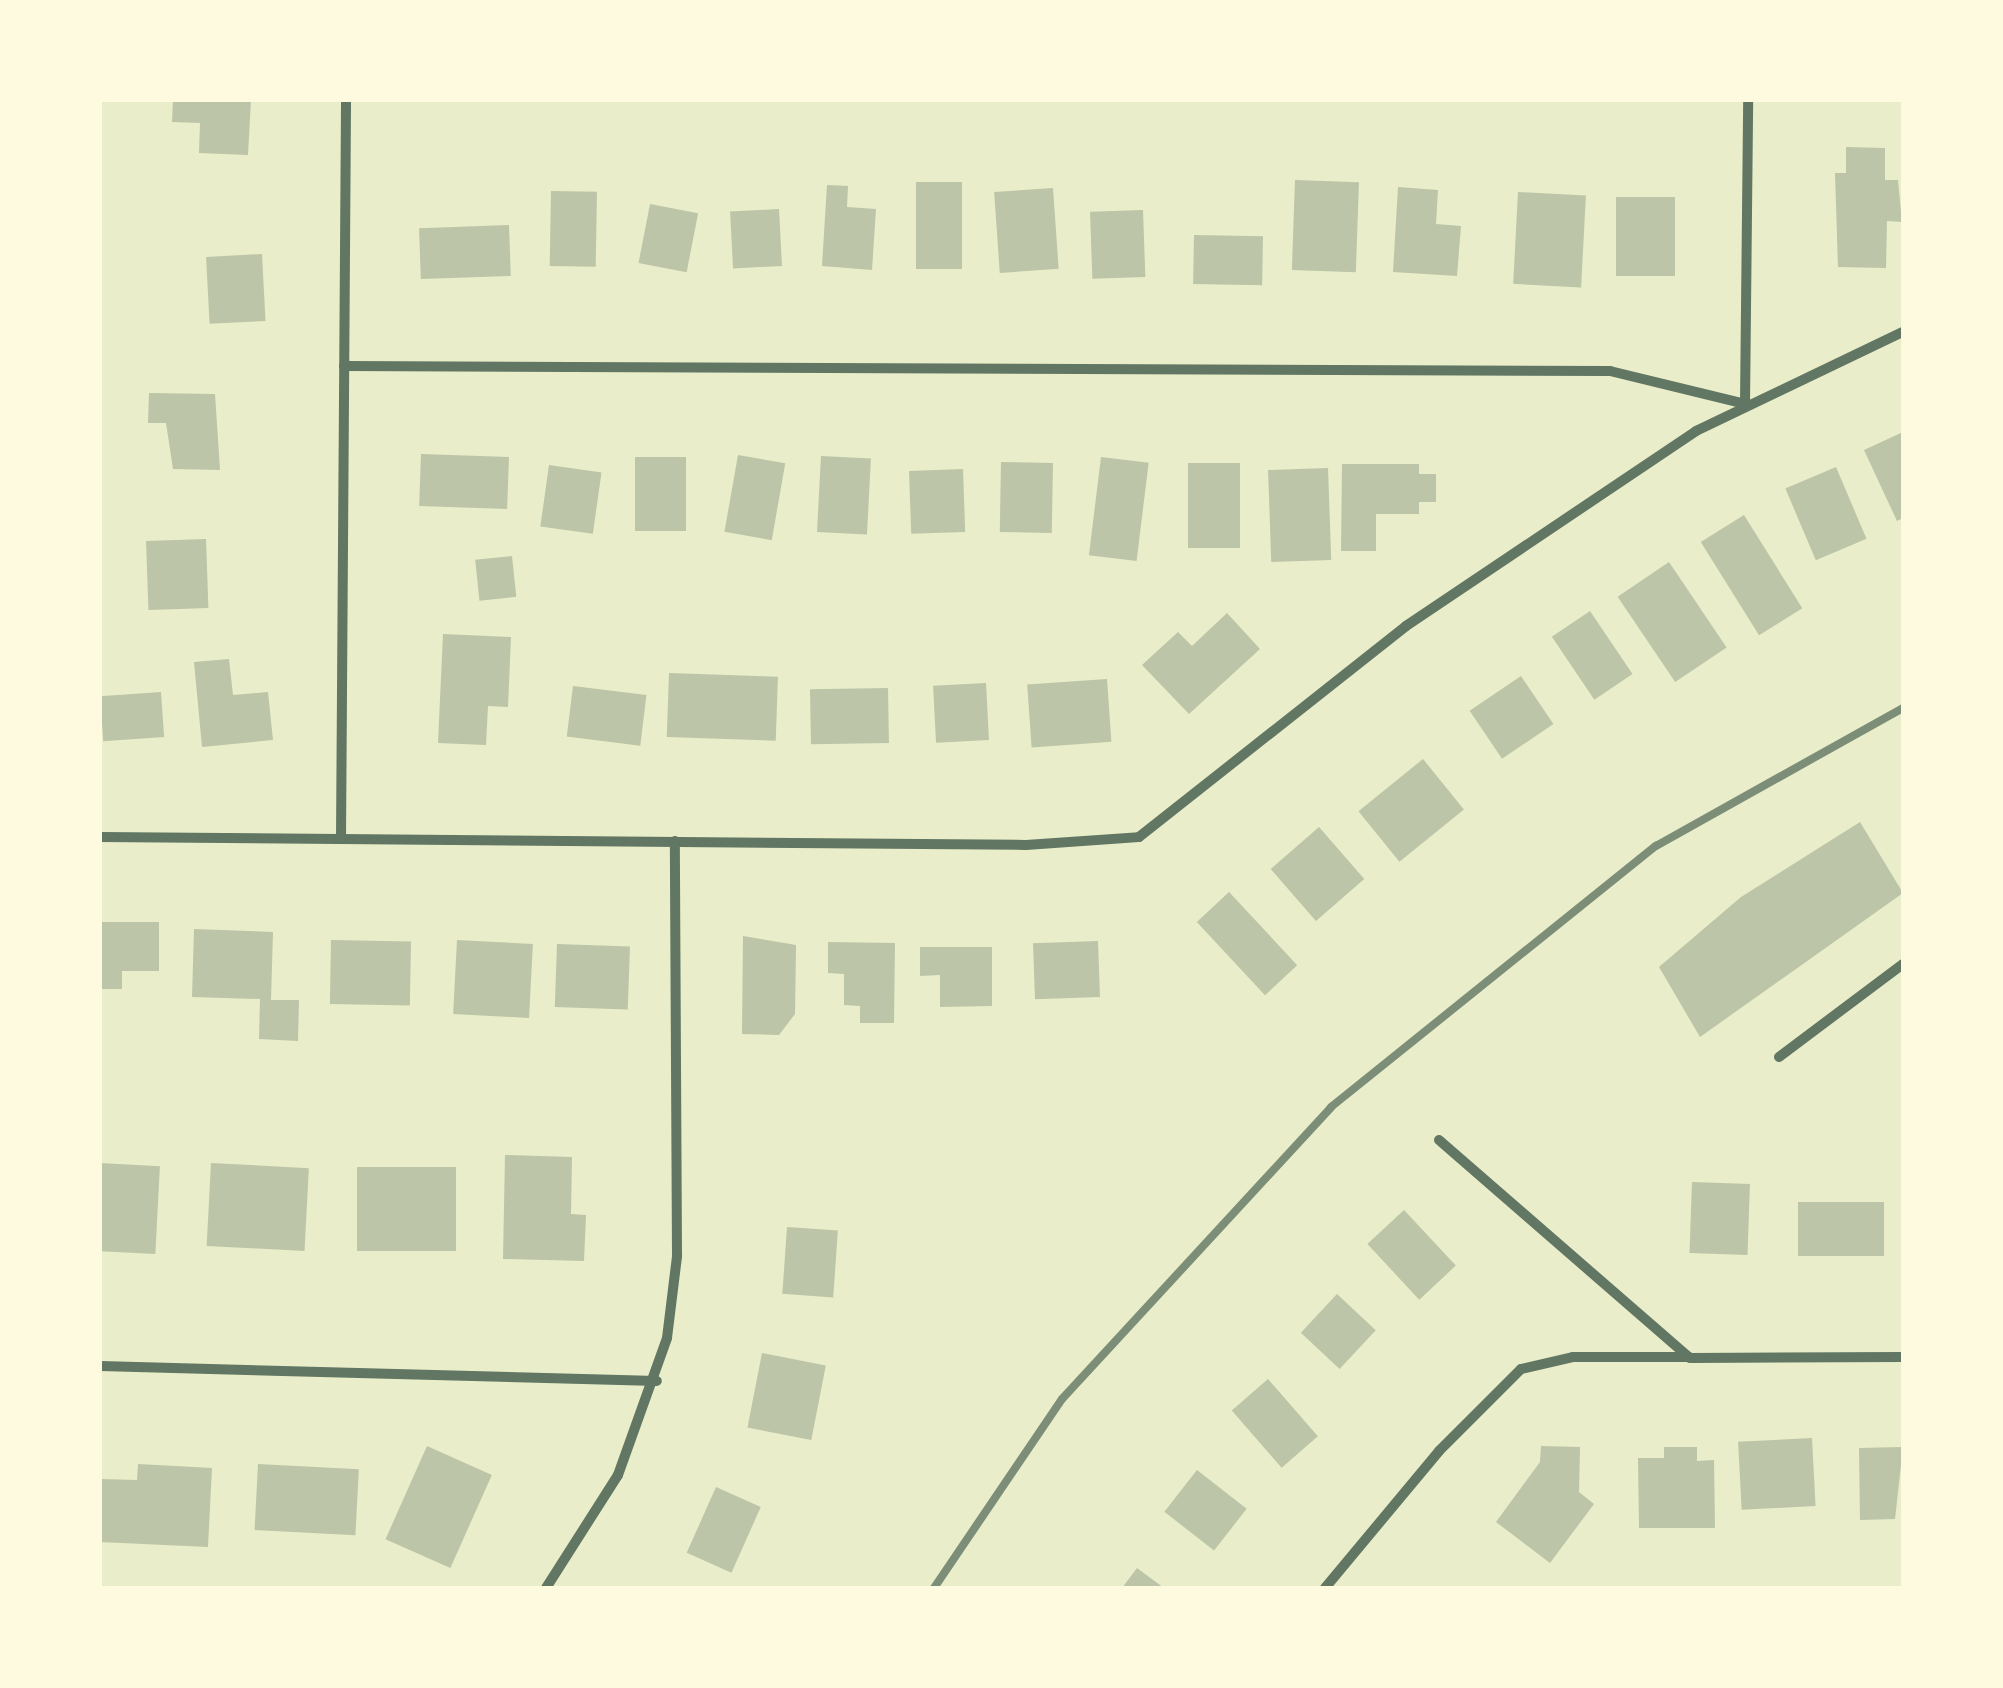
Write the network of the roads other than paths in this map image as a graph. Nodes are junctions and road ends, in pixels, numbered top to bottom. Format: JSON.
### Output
{"nodes":[{"id":1,"x":346,"y":100,"type":"edge"},
{"id":2,"x":1748,"y":100,"type":"edge"},
{"id":3,"x":1903,"y":332,"type":"edge"},
{"id":4,"x":344,"y":366,"type":"junction"},
{"id":5,"x":1745,"y":404,"type":"junction"},
{"id":6,"x":100,"y":837,"type":"edge"},
{"id":7,"x":340,"y":838,"type":"junction"},
{"id":8,"x":675,"y":841,"type":"junction"},
{"id":9,"x":1903,"y":964,"type":"edge"},
{"id":10,"x":1780,"y":1056,"type":"dead end"},
{"id":11,"x":1439,"y":1140,"type":"dead end"},
{"id":12,"x":1903,"y":1357,"type":"edge"},
{"id":13,"x":1690,"y":1358,"type":"junction"},
{"id":14,"x":100,"y":1366,"type":"edge"},
{"id":15,"x":657,"y":1381,"type":"junction"},
{"id":16,"x":546,"y":1588,"type":"edge"},
{"id":17,"x":1325,"y":1588,"type":"edge"}],
"edges":[{"from":1,"to":4,"type":"street"},
{"from":2,"to":5,"type":"street"},
{"from":3,"to":5,"type":"street"},
{"from":4,"to":5,"type":"street"},
{"from":4,"to":7,"type":"street"},
{"from":5,"to":8,"type":"street"},
{"from":6,"to":7,"type":"street"},
{"from":7,"to":8,"type":"street"},
{"from":8,"to":15,"type":"street"},
{"from":9,"to":10,"type":"street"},
{"from":11,"to":13,"type":"street"},
{"from":12,"to":13,"type":"street"},
{"from":13,"to":17,"type":"street"},
{"from":14,"to":15,"type":"street"},
{"from":15,"to":16,"type":"street"}]}
